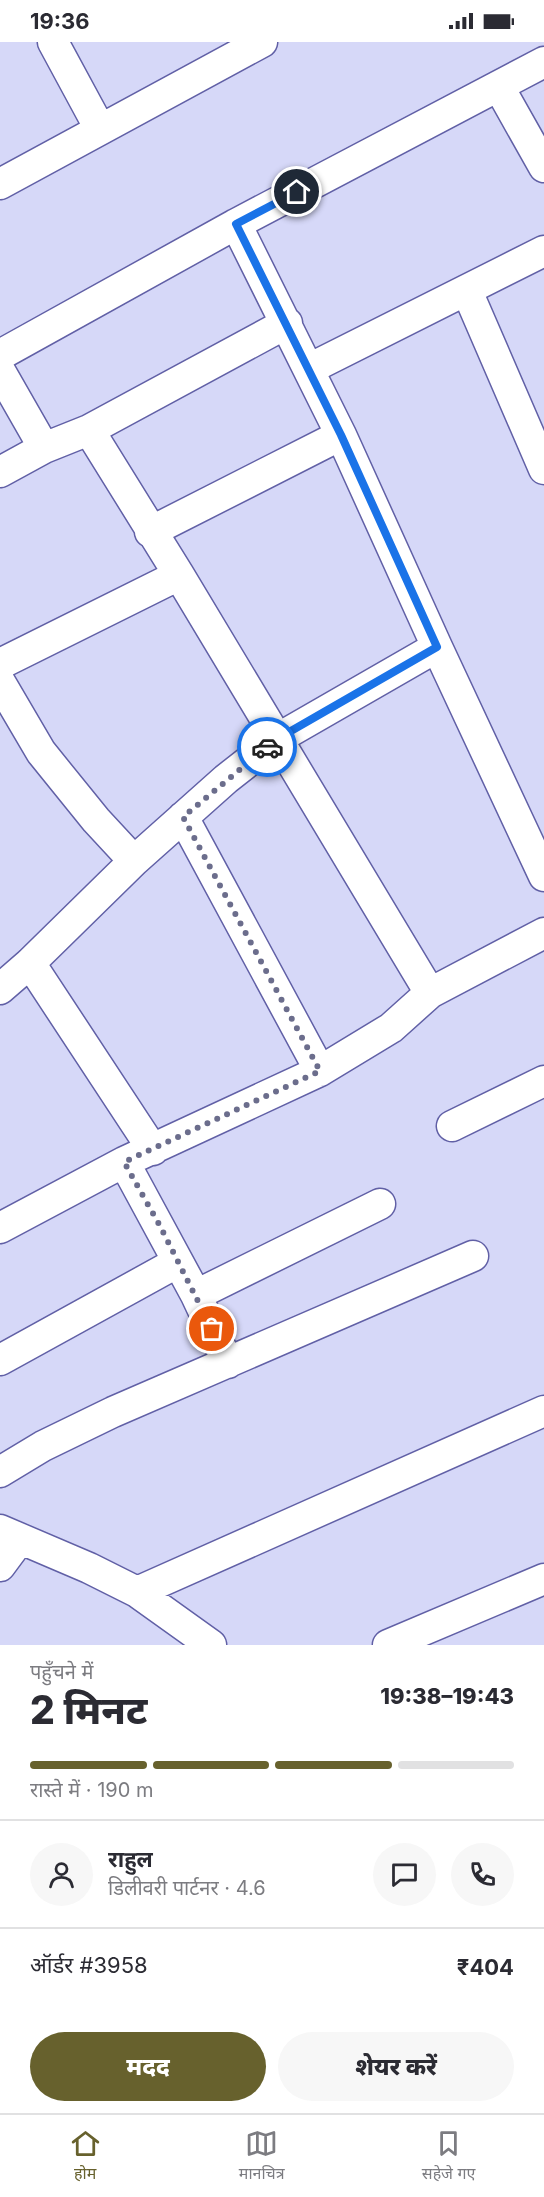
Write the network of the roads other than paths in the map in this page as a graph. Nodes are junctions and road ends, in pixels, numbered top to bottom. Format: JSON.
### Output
{"nodes":[{"id":1,"x":53,"y":42,"type":"edge"},
{"id":2,"x":262,"y":42,"type":"edge"},
{"id":3,"x":544,"y":62,"type":"edge"},
{"id":4,"x":500,"y":87,"type":"junction"},
{"id":5,"x":100,"y":129,"type":"junction"},
{"id":6,"x":544,"y":167,"type":"edge"},
{"id":7,"x":0,"y":184,"type":"edge"},
{"id":8,"x":236,"y":224,"type":"junction"},
{"id":9,"x":544,"y":250,"type":"edge"},
{"id":10,"x":467,"y":291,"type":"junction"},
{"id":11,"x":287,"y":323,"type":"junction"},
{"id":12,"x":0,"y":355,"type":"edge"},
{"id":13,"x":309,"y":369,"type":"junction"},
{"id":14,"x":0,"y":371,"type":"edge"},
{"id":15,"x":88,"y":430,"type":"junction"},
{"id":16,"x":341,"y":435,"type":"junction"},
{"id":17,"x":44,"y":448,"type":"junction"},
{"id":18,"x":544,"y":469,"type":"edge"},
{"id":19,"x":0,"y":472,"type":"edge"},
{"id":20,"x":150,"y":532,"type":"junction"},
{"id":21,"x":179,"y":575,"type":"junction"},
{"id":22,"x":437,"y":647,"type":"junction"},
{"id":23,"x":0,"y":664,"type":"edge"},
{"id":24,"x":0,"y":682,"type":"edge"},
{"id":25,"x":277,"y":739,"type":"junction"},
{"id":26,"x":183,"y":817,"type":"junction"},
{"id":27,"x":134,"y":861,"type":"junction"},
{"id":28,"x":544,"y":876,"type":"edge"},
{"id":29,"x":543,"y":935,"type":"edge"},
{"id":30,"x":30,"y":963,"type":"junction"},
{"id":31,"x":0,"y":989,"type":"edge"},
{"id":32,"x":430,"y":993,"type":"junction"},
{"id":33,"x":320,"y":1071,"type":"junction"},
{"id":34,"x":544,"y":1081,"type":"edge"},
{"id":35,"x":452,"y":1126,"type":"dead end"},
{"id":36,"x":153,"y":1150,"type":"junction"},
{"id":37,"x":124,"y":1162,"type":"junction"},
{"id":38,"x":380,"y":1204,"type":"dead end"},
{"id":39,"x":0,"y":1228,"type":"edge"},
{"id":40,"x":474,"y":1256,"type":"dead end"},
{"id":41,"x":178,"y":1262,"type":"junction"},
{"id":42,"x":196,"y":1295,"type":"junction"},
{"id":43,"x":0,"y":1360,"type":"edge"},
{"id":44,"x":228,"y":1363,"type":"junction"},
{"id":45,"x":544,"y":1411,"type":"edge"},
{"id":46,"x":0,"y":1472,"type":"edge"},
{"id":47,"x":10,"y":1535,"type":"edge"},
{"id":48,"x":0,"y":1566,"type":"edge"},
{"id":49,"x":544,"y":1578,"type":"edge"},
{"id":50,"x":137,"y":1592,"type":"junction"},
{"id":51,"x":211,"y":1645,"type":"edge"},
{"id":52,"x":388,"y":1645,"type":"edge"}],
"edges":[{"from":1,"to":5,"type":"street"},
{"from":2,"to":5,"type":"street"},
{"from":3,"to":4,"type":"street"},
{"from":4,"to":6,"type":"street"},
{"from":4,"to":8,"type":"street"},
{"from":5,"to":7,"type":"street"},
{"from":8,"to":11,"type":"street"},
{"from":8,"to":12,"type":"street"},
{"from":9,"to":10,"type":"street"},
{"from":10,"to":13,"type":"street"},
{"from":10,"to":18,"type":"street"},
{"from":11,"to":13,"type":"street"},
{"from":11,"to":15,"type":"street"},
{"from":13,"to":16,"type":"street"},
{"from":14,"to":17,"type":"street"},
{"from":15,"to":17,"type":"street"},
{"from":15,"to":20,"type":"street"},
{"from":16,"to":20,"type":"street"},
{"from":16,"to":22,"type":"street"},
{"from":17,"to":19,"type":"street"},
{"from":20,"to":21,"type":"street"},
{"from":21,"to":23,"type":"street"},
{"from":21,"to":25,"type":"street"},
{"from":22,"to":25,"type":"street"},
{"from":22,"to":28,"type":"street"},
{"from":24,"to":27,"type":"street"},
{"from":25,"to":26,"type":"street"},
{"from":25,"to":32,"type":"street"},
{"from":26,"to":27,"type":"street"},
{"from":26,"to":33,"type":"street"},
{"from":27,"to":30,"type":"street"},
{"from":29,"to":32,"type":"street"},
{"from":30,"to":31,"type":"street"},
{"from":30,"to":36,"type":"street"},
{"from":32,"to":33,"type":"street"},
{"from":33,"to":36,"type":"street"},
{"from":34,"to":35,"type":"street"},
{"from":36,"to":37,"type":"street"},
{"from":37,"to":39,"type":"street"},
{"from":37,"to":41,"type":"street"},
{"from":38,"to":42,"type":"street"},
{"from":40,"to":44,"type":"street"},
{"from":41,"to":42,"type":"street"},
{"from":41,"to":43,"type":"street"},
{"from":42,"to":44,"type":"street"},
{"from":44,"to":46,"type":"street"},
{"from":45,"to":50,"type":"street"},
{"from":47,"to":48,"type":"street"},
{"from":47,"to":50,"type":"street"},
{"from":49,"to":52,"type":"street"},
{"from":50,"to":51,"type":"street"}]}
